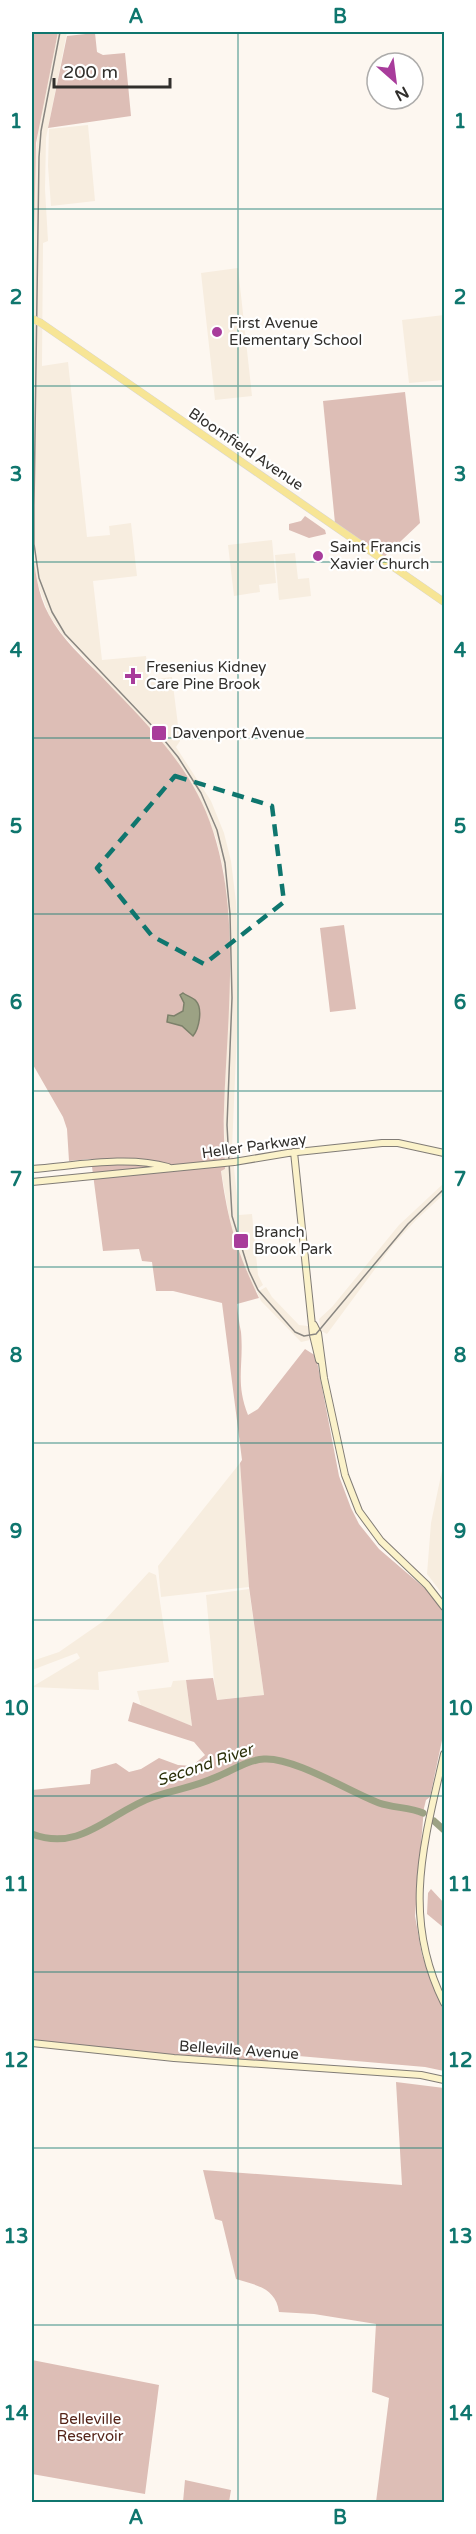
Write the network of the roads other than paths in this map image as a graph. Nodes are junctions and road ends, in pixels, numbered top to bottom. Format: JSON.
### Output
{"nodes":[{"id":1,"x":32,"y":317,"type":"edge"},
{"id":2,"x":444,"y":602,"type":"edge"},
{"id":3,"x":294,"y":1152,"type":"junction"},
{"id":4,"x":444,"y":1153,"type":"edge"},
{"id":5,"x":172,"y":1168,"type":"junction"},
{"id":6,"x":32,"y":1169,"type":"edge"},
{"id":7,"x":32,"y":1182,"type":"edge"},
{"id":8,"x":444,"y":1606,"type":"edge"},
{"id":9,"x":444,"y":1754,"type":"edge"},
{"id":10,"x":444,"y":2003,"type":"edge"},
{"id":11,"x":32,"y":2043,"type":"edge"},
{"id":12,"x":444,"y":2080,"type":"edge"}],
"edges":[{"from":1,"to":2,"type":"main road","name":"Bloomfield Avenue","bridge":true},
{"from":3,"to":4,"type":"main road","name":"Heller Parkway"},
{"from":3,"to":5,"type":"main road","name":"Heller Parkway","bridge":true},
{"from":3,"to":8,"type":"main road"},
{"from":5,"to":6,"type":"main road","name":"Heller Parkway"},
{"from":5,"to":7,"type":"main road","name":"Heller Parkway"},
{"from":9,"to":10,"type":"main road"},
{"from":11,"to":12,"type":"main road","name":"Belleville Avenue"}]}
